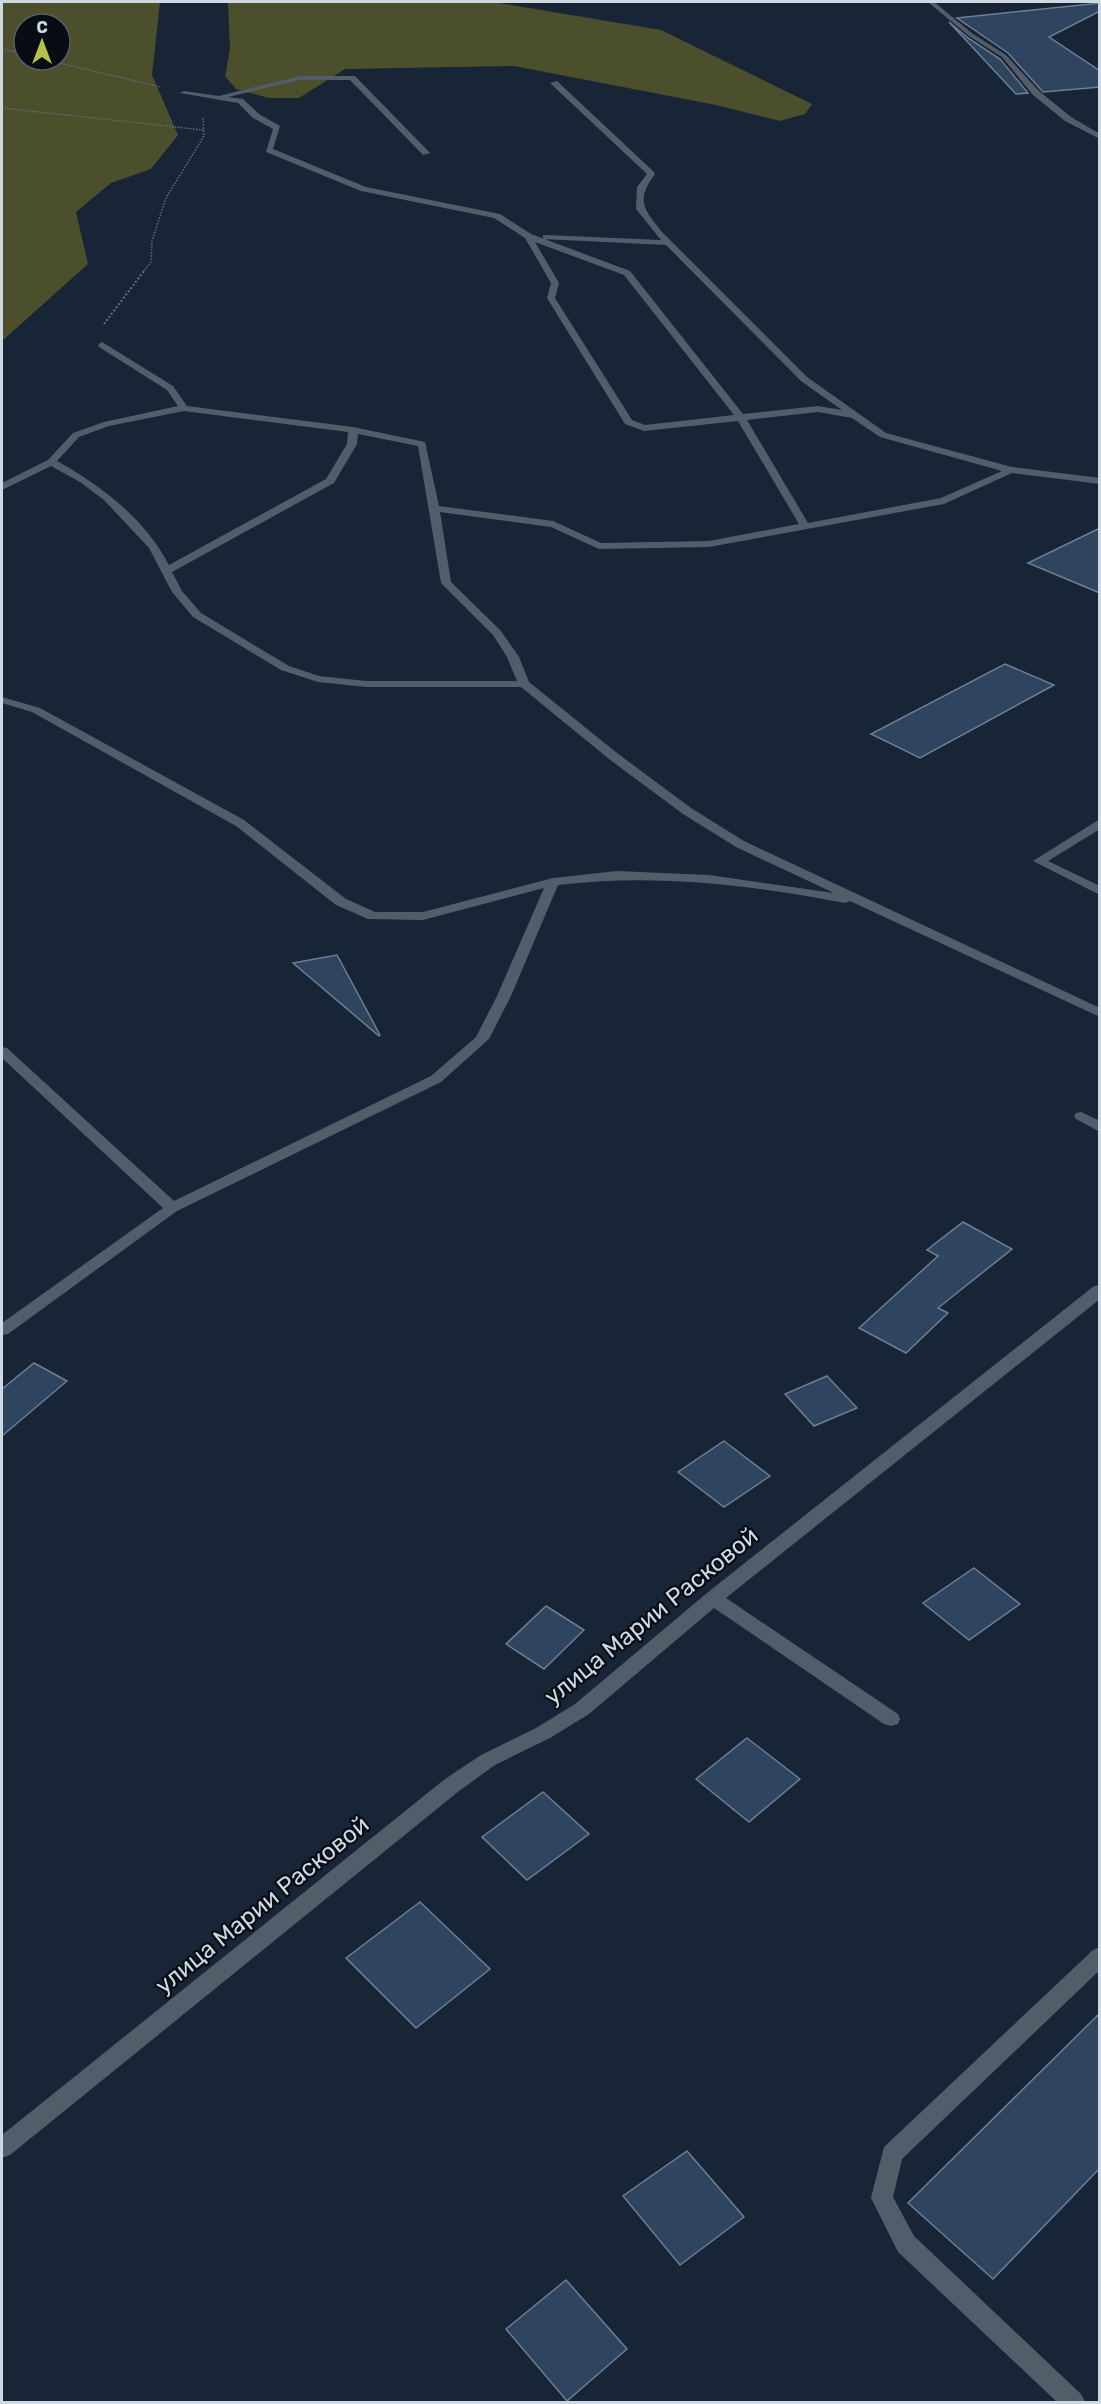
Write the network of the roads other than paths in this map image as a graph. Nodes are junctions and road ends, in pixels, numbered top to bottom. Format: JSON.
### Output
{"nodes":[{"id":1,"x":931,"y":2,"type":"edge"},
{"id":2,"x":554,"y":83,"type":"dead end"},
{"id":3,"x":184,"y":93,"type":"road end"},
{"id":4,"x":220,"y":96,"type":"junction"},
{"id":5,"x":1100,"y":137,"type":"edge"},
{"id":6,"x":426,"y":153,"type":"dead end"},
{"id":7,"x":528,"y":236,"type":"junction"},
{"id":8,"x":667,"y":243,"type":"junction"},
{"id":9,"x":102,"y":345,"type":"road end"},
{"id":10,"x":184,"y":408,"type":"junction"},
{"id":11,"x":853,"y":415,"type":"junction"},
{"id":12,"x":741,"y":418,"type":"junction"},
{"id":13,"x":353,"y":430,"type":"junction"},
{"id":14,"x":51,"y":462,"type":"junction"},
{"id":15,"x":1011,"y":470,"type":"junction"},
{"id":16,"x":1099,"y":481,"type":"edge"},
{"id":17,"x":2,"y":487,"type":"edge"},
{"id":18,"x":434,"y":508,"type":"junction"},
{"id":19,"x":805,"y":526,"type":"junction"},
{"id":20,"x":168,"y":570,"type":"junction"},
{"id":21,"x":524,"y":684,"type":"junction"},
{"id":22,"x":2,"y":700,"type":"edge"},
{"id":23,"x":1100,"y":823,"type":"edge"},
{"id":24,"x":553,"y":882,"type":"junction"},
{"id":25,"x":1100,"y":891,"type":"edge"},
{"id":26,"x":867,"y":903,"type":"junction"},
{"id":27,"x":1100,"y":1014,"type":"edge"},
{"id":28,"x":2,"y":1051,"type":"edge"},
{"id":29,"x":1081,"y":1116,"type":"dead end"},
{"id":30,"x":1100,"y":1128,"type":"edge"},
{"id":31,"x":172,"y":1208,"type":"junction"},
{"id":32,"x":1100,"y":1290,"type":"edge"},
{"id":33,"x":2,"y":1330,"type":"edge"},
{"id":34,"x":713,"y":1598,"type":"junction"},
{"id":35,"x":891,"y":1719,"type":"dead end"},
{"id":36,"x":1100,"y":1956,"type":"edge"},
{"id":37,"x":2,"y":2148,"type":"edge"},
{"id":38,"x":1073,"y":2403,"type":"edge"}],
"edges":[{"from":1,"to":5,"type":"street"},
{"from":2,"to":8,"type":"street"},
{"from":3,"to":4,"type":"street"},
{"from":4,"to":6,"type":"street"},
{"from":4,"to":7,"type":"street"},
{"from":7,"to":8,"type":"street"},
{"from":7,"to":12,"type":"street"},
{"from":7,"to":12,"type":"street"},
{"from":8,"to":11,"type":"street"},
{"from":9,"to":10,"type":"street"},
{"from":10,"to":13,"type":"street"},
{"from":10,"to":14,"type":"street"},
{"from":11,"to":12,"type":"street"},
{"from":11,"to":15,"type":"street"},
{"from":12,"to":19,"type":"street"},
{"from":13,"to":18,"type":"street"},
{"from":13,"to":20,"type":"street"},
{"from":14,"to":17,"type":"street"},
{"from":14,"to":20,"type":"street"},
{"from":15,"to":16,"type":"street"},
{"from":15,"to":19,"type":"street"},
{"from":18,"to":19,"type":"street"},
{"from":18,"to":21,"type":"street"},
{"from":20,"to":21,"type":"street"},
{"from":21,"to":26,"type":"street"},
{"from":22,"to":24,"type":"street"},
{"from":23,"to":25,"type":"street"},
{"from":24,"to":26,"type":"street"},
{"from":24,"to":31,"type":"street"},
{"from":26,"to":27,"type":"street"},
{"from":28,"to":31,"type":"street"},
{"from":29,"to":30,"type":"street"},
{"from":31,"to":33,"type":"street"},
{"from":32,"to":34,"type":"street","name":"улица Марии Расковой"},
{"from":34,"to":35,"type":"street"},
{"from":34,"to":37,"type":"street","name":"улица Марии Расковой"},
{"from":36,"to":38,"type":"street"}]}
